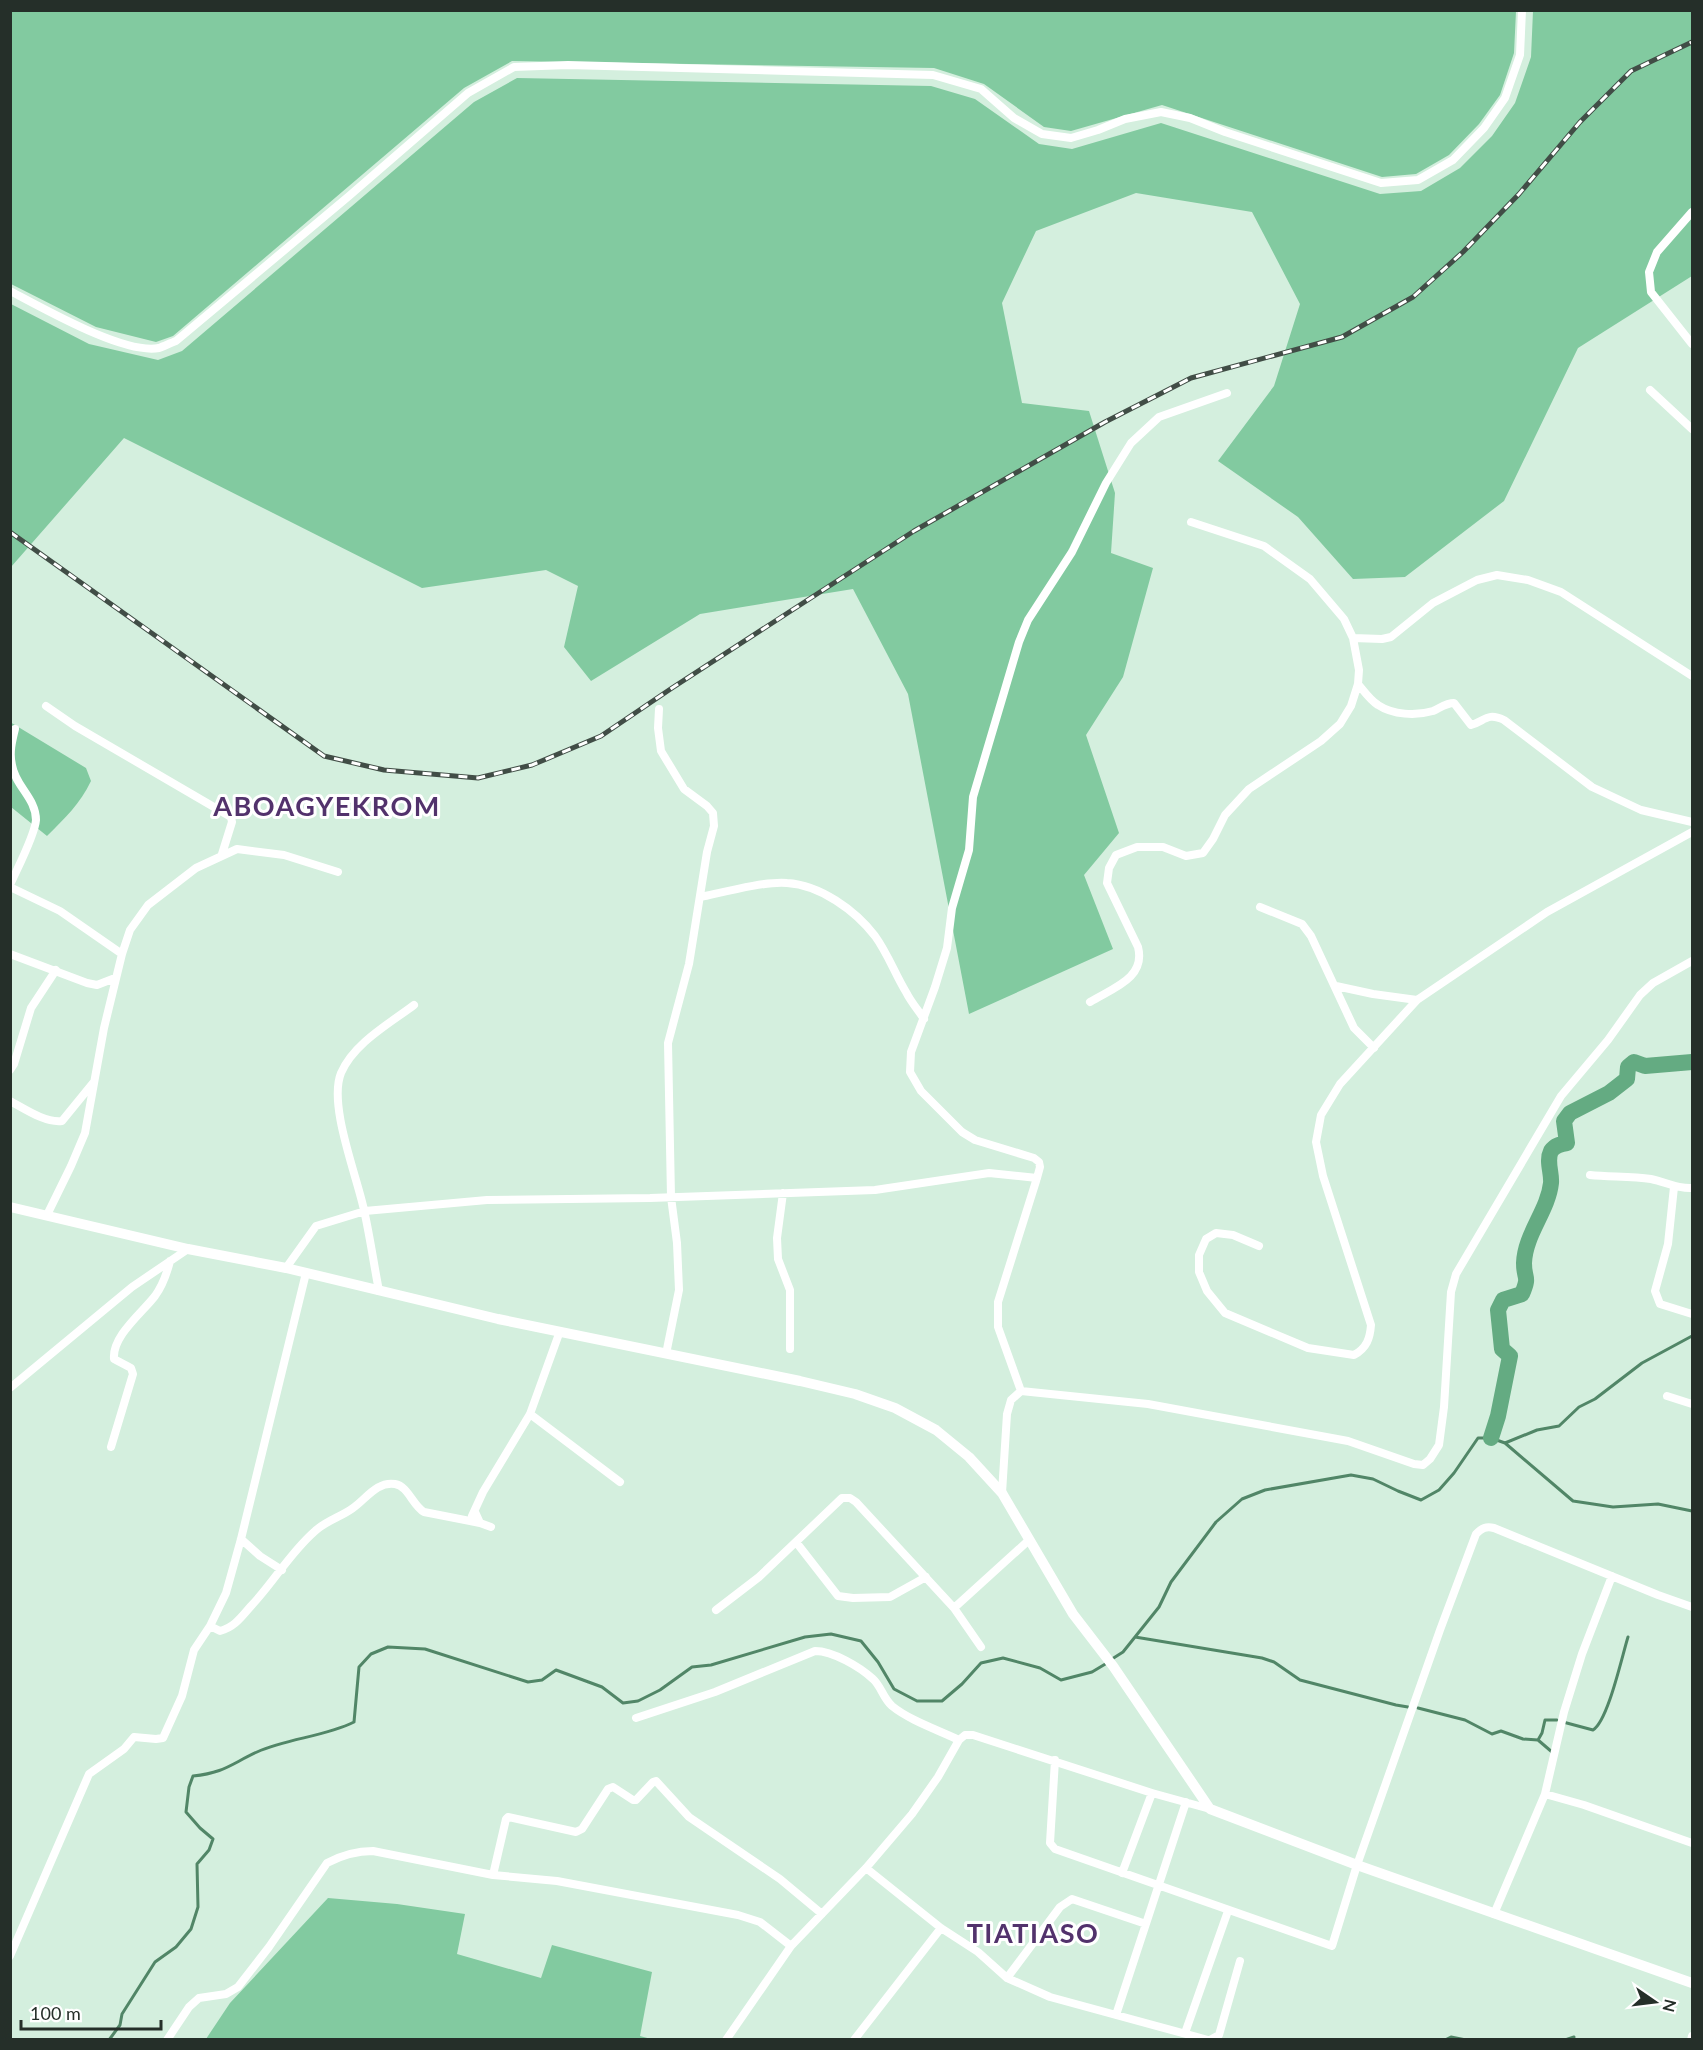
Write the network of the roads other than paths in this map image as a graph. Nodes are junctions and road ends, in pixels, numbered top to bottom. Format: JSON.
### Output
{"nodes":[{"id":1,"x":1522,"y":10,"type":"edge"},
{"id":2,"x":1692,"y":212,"type":"edge"},
{"id":3,"x":10,"y":291,"type":"edge"},
{"id":4,"x":1692,"y":344,"type":"edge"},
{"id":5,"x":1650,"y":390,"type":"dead end"},
{"id":6,"x":1227,"y":393,"type":"dead end"},
{"id":7,"x":1692,"y":429,"type":"edge"},
{"id":8,"x":1191,"y":522,"type":"dead end"},
{"id":9,"x":1353,"y":638,"type":"junction"},
{"id":10,"x":1692,"y":676,"type":"edge"},
{"id":11,"x":1358,"y":684,"type":"junction"},
{"id":12,"x":45,"y":706,"type":"dead end"},
{"id":13,"x":659,"y":709,"type":"dead end"},
{"id":14,"x":15,"y":729,"type":"dead end"},
{"id":15,"x":1692,"y":822,"type":"edge"},
{"id":16,"x":1692,"y":832,"type":"edge"},
{"id":17,"x":222,"y":854,"type":"junction"},
{"id":18,"x":338,"y":872,"type":"dead end"},
{"id":19,"x":10,"y":886,"type":"edge"},
{"id":20,"x":701,"y":897,"type":"junction"},
{"id":21,"x":1260,"y":907,"type":"dead end"},
{"id":22,"x":10,"y":954,"type":"edge"},
{"id":23,"x":122,"y":954,"type":"junction"},
{"id":24,"x":1692,"y":961,"type":"edge"},
{"id":25,"x":56,"y":970,"type":"junction"},
{"id":26,"x":115,"y":978,"type":"junction"},
{"id":27,"x":1336,"y":986,"type":"junction"},
{"id":28,"x":1417,"y":1000,"type":"junction"},
{"id":29,"x":1090,"y":1002,"type":"dead end"},
{"id":30,"x":414,"y":1005,"type":"dead end"},
{"id":31,"x":924,"y":1019,"type":"junction"},
{"id":32,"x":1374,"y":1048,"type":"junction"},
{"id":33,"x":10,"y":1070,"type":"edge"},
{"id":34,"x":95,"y":1080,"type":"junction"},
{"id":35,"x":10,"y":1101,"type":"edge"},
{"id":36,"x":1590,"y":1175,"type":"dead end"},
{"id":37,"x":1037,"y":1178,"type":"junction"},
{"id":38,"x":1674,"y":1187,"type":"junction"},
{"id":39,"x":1692,"y":1188,"type":"edge"},
{"id":40,"x":783,"y":1193,"type":"junction"},
{"id":41,"x":671,"y":1197,"type":"junction"},
{"id":42,"x":14,"y":1210,"type":"edge"},
{"id":43,"x":364,"y":1211,"type":"junction"},
{"id":44,"x":47,"y":1215,"type":"junction"},
{"id":45,"x":1259,"y":1246,"type":"dead end"},
{"id":46,"x":188,"y":1249,"type":"junction"},
{"id":47,"x":170,"y":1261,"type":"junction"},
{"id":48,"x":286,"y":1268,"type":"junction"},
{"id":49,"x":306,"y":1273,"type":"junction"},
{"id":50,"x":379,"y":1292,"type":"junction"},
{"id":51,"x":1692,"y":1314,"type":"edge"},
{"id":52,"x":560,"y":1331,"type":"junction"},
{"id":53,"x":790,"y":1349,"type":"dead end"},
{"id":54,"x":666,"y":1354,"type":"junction"},
{"id":55,"x":10,"y":1388,"type":"edge"},
{"id":56,"x":1021,"y":1391,"type":"junction"},
{"id":57,"x":1667,"y":1396,"type":"dead end"},
{"id":58,"x":1692,"y":1404,"type":"edge"},
{"id":59,"x":530,"y":1414,"type":"junction"},
{"id":60,"x":111,"y":1447,"type":"dead end"},
{"id":61,"x":620,"y":1482,"type":"dead end"},
{"id":62,"x":1002,"y":1493,"type":"junction"},
{"id":63,"x":475,"y":1512,"type":"junction"},
{"id":64,"x":469,"y":1521,"type":"junction"},
{"id":65,"x":480,"y":1523,"type":"junction"},
{"id":66,"x":491,"y":1527,"type":"dead end"},
{"id":67,"x":241,"y":1539,"type":"junction"},
{"id":68,"x":1029,"y":1540,"type":"junction"},
{"id":69,"x":796,"y":1542,"type":"junction"},
{"id":70,"x":282,"y":1570,"type":"junction"},
{"id":71,"x":1612,"y":1576,"type":"junction"},
{"id":72,"x":926,"y":1577,"type":"junction"},
{"id":73,"x":1692,"y":1607,"type":"edge"},
{"id":74,"x":954,"y":1608,"type":"junction"},
{"id":75,"x":716,"y":1610,"type":"dead end"},
{"id":76,"x":210,"y":1626,"type":"junction"},
{"id":77,"x":981,"y":1647,"type":"dead end"},
{"id":78,"x":636,"y":1718,"type":"dead end"},
{"id":79,"x":959,"y":1740,"type":"junction"},
{"id":80,"x":1054,"y":1760,"type":"junction"},
{"id":81,"x":1152,"y":1793,"type":"junction"},
{"id":82,"x":1545,"y":1794,"type":"junction"},
{"id":83,"x":1186,"y":1802,"type":"junction"},
{"id":84,"x":1210,"y":1809,"type":"junction"},
{"id":85,"x":1692,"y":1842,"type":"edge"},
{"id":86,"x":1357,"y":1865,"type":"junction"},
{"id":87,"x":866,"y":1868,"type":"junction"},
{"id":88,"x":1122,"y":1873,"type":"junction"},
{"id":89,"x":493,"y":1875,"type":"junction"},
{"id":90,"x":1158,"y":1886,"type":"junction"},
{"id":91,"x":1228,"y":1911,"type":"junction"},
{"id":92,"x":822,"y":1914,"type":"junction"},
{"id":93,"x":1494,"y":1914,"type":"junction"},
{"id":94,"x":1146,"y":1924,"type":"junction"},
{"id":95,"x":941,"y":1928,"type":"junction"},
{"id":96,"x":791,"y":1946,"type":"junction"},
{"id":97,"x":10,"y":1956,"type":"edge"},
{"id":98,"x":1240,"y":1961,"type":"dead end"},
{"id":99,"x":1007,"y":1978,"type":"junction"},
{"id":100,"x":1692,"y":1983,"type":"edge"},
{"id":101,"x":1116,"y":2015,"type":"junction"},
{"id":102,"x":1185,"y":2033,"type":"junction"},
{"id":103,"x":167,"y":2040,"type":"edge"},
{"id":104,"x":726,"y":2040,"type":"edge"},
{"id":105,"x":854,"y":2040,"type":"edge"},
{"id":106,"x":1209,"y":2040,"type":"edge"}],
"edges":[{"from":1,"to":3,"type":"street"},
{"from":2,"to":4,"type":"street"},
{"from":5,"to":7,"type":"street"},
{"from":6,"to":31,"type":"street"},
{"from":8,"to":9,"type":"street"},
{"from":9,"to":10,"type":"street"},
{"from":9,"to":11,"type":"street"},
{"from":11,"to":15,"type":"street"},
{"from":11,"to":29,"type":"street"},
{"from":12,"to":17,"type":"street"},
{"from":13,"to":20,"type":"street"},
{"from":14,"to":19,"type":"street"},
{"from":16,"to":28,"type":"street"},
{"from":17,"to":18,"type":"street"},
{"from":17,"to":23,"type":"street"},
{"from":19,"to":23,"type":"street"},
{"from":20,"to":31,"type":"street"},
{"from":20,"to":41,"type":"street"},
{"from":21,"to":27,"type":"street"},
{"from":22,"to":25,"type":"street"},
{"from":23,"to":26,"type":"street"},
{"from":24,"to":56,"type":"street"},
{"from":25,"to":26,"type":"street"},
{"from":25,"to":33,"type":"street"},
{"from":26,"to":34,"type":"street"},
{"from":27,"to":28,"type":"street"},
{"from":27,"to":32,"type":"street"},
{"from":28,"to":32,"type":"street"},
{"from":30,"to":43,"type":"street"},
{"from":31,"to":37,"type":"street"},
{"from":32,"to":45,"type":"street"},
{"from":34,"to":35,"type":"street"},
{"from":34,"to":44,"type":"street"},
{"from":36,"to":38,"type":"street"},
{"from":37,"to":40,"type":"street"},
{"from":37,"to":56,"type":"street"},
{"from":38,"to":39,"type":"street"},
{"from":38,"to":51,"type":"street"},
{"from":40,"to":41,"type":"street"},
{"from":40,"to":53,"type":"street"},
{"from":41,"to":43,"type":"street"},
{"from":41,"to":54,"type":"street"},
{"from":42,"to":44,"type":"street"},
{"from":43,"to":48,"type":"street"},
{"from":43,"to":50,"type":"street"},
{"from":44,"to":46,"type":"street"},
{"from":46,"to":47,"type":"street"},
{"from":46,"to":48,"type":"street"},
{"from":47,"to":55,"type":"street"},
{"from":47,"to":60,"type":"street"},
{"from":48,"to":49,"type":"street"},
{"from":49,"to":50,"type":"street"},
{"from":49,"to":67,"type":"street"},
{"from":50,"to":52,"type":"street"},
{"from":52,"to":54,"type":"street"},
{"from":52,"to":59,"type":"street"},
{"from":54,"to":62,"type":"street"},
{"from":56,"to":62,"type":"street"},
{"from":57,"to":58,"type":"street"},
{"from":59,"to":61,"type":"street"},
{"from":59,"to":63,"type":"street"},
{"from":62,"to":68,"type":"street"},
{"from":63,"to":64,"type":"street"},
{"from":63,"to":65,"type":"street"},
{"from":64,"to":65,"type":"street"},
{"from":64,"to":70,"type":"street"},
{"from":65,"to":66,"type":"street"},
{"from":67,"to":70,"type":"street"},
{"from":67,"to":76,"type":"street"},
{"from":68,"to":74,"type":"street"},
{"from":68,"to":84,"type":"street"},
{"from":69,"to":72,"type":"street"},
{"from":69,"to":72,"type":"street"},
{"from":69,"to":75,"type":"street"},
{"from":70,"to":76,"type":"street"},
{"from":71,"to":73,"type":"street"},
{"from":71,"to":82,"type":"street"},
{"from":71,"to":86,"type":"street"},
{"from":72,"to":74,"type":"street"},
{"from":74,"to":77,"type":"street"},
{"from":76,"to":97,"type":"street"},
{"from":78,"to":79,"type":"street"},
{"from":79,"to":80,"type":"street"},
{"from":79,"to":87,"type":"street"},
{"from":80,"to":81,"type":"street"},
{"from":80,"to":88,"type":"street"},
{"from":81,"to":83,"type":"street"},
{"from":81,"to":88,"type":"street"},
{"from":82,"to":85,"type":"street"},
{"from":82,"to":93,"type":"street"},
{"from":83,"to":84,"type":"street"},
{"from":83,"to":90,"type":"street"},
{"from":84,"to":86,"type":"street"},
{"from":86,"to":91,"type":"street"},
{"from":86,"to":93,"type":"street"},
{"from":87,"to":92,"type":"street"},
{"from":87,"to":95,"type":"street"},
{"from":88,"to":90,"type":"street"},
{"from":89,"to":92,"type":"street"},
{"from":89,"to":96,"type":"street"},
{"from":89,"to":103,"type":"street"},
{"from":90,"to":91,"type":"street"},
{"from":90,"to":94,"type":"street"},
{"from":91,"to":102,"type":"street"},
{"from":92,"to":96,"type":"street"},
{"from":93,"to":100,"type":"street"},
{"from":94,"to":99,"type":"street"},
{"from":94,"to":101,"type":"street"},
{"from":95,"to":99,"type":"street"},
{"from":95,"to":105,"type":"street"},
{"from":96,"to":104,"type":"street"},
{"from":98,"to":106,"type":"street"},
{"from":99,"to":101,"type":"street"},
{"from":101,"to":102,"type":"street"},
{"from":102,"to":106,"type":"street"}]}
